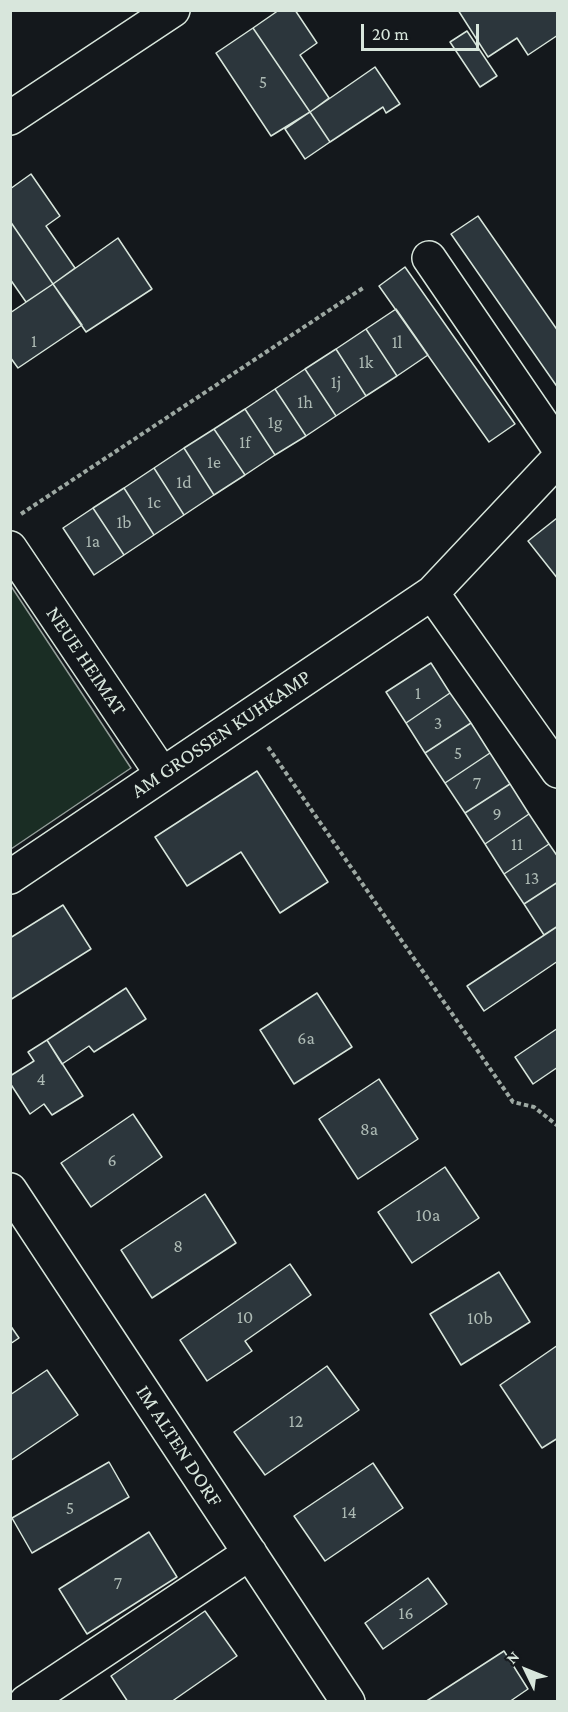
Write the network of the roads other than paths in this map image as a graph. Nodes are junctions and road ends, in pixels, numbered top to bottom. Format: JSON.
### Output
{"nodes":[{"id":1,"x":173,"y":10,"type":"edge"},
{"id":2,"x":10,"y":118,"type":"edge"},
{"id":3,"x":429,"y":258,"type":"dead end"},
{"id":4,"x":558,"y":447,"type":"edge"},
{"id":5,"x":558,"y":459,"type":"edge"},
{"id":6,"x":10,"y":549,"type":"edge"},
{"id":7,"x":432,"y":593,"type":"junction"},
{"id":8,"x":558,"y":771,"type":"edge"},
{"id":9,"x":162,"y":774,"type":"junction"},
{"id":10,"x":10,"y":877,"type":"edge"},
{"id":11,"x":10,"y":1190,"type":"edge"},
{"id":12,"x":250,"y":1553,"type":"junction"},
{"id":13,"x":26,"y":1701,"type":"edge"},
{"id":14,"x":348,"y":1701,"type":"edge"}],
"edges":[{"from":1,"to":2,"type":"street"},
{"from":3,"to":4,"type":"street"},
{"from":5,"to":7,"type":"street","name":"AM GROSSEN KUHKAMP"},
{"from":6,"to":9,"type":"street","name":"NEUE HEIMAT"},
{"from":7,"to":8,"type":"street"},
{"from":7,"to":9,"type":"street","name":"AM GROSSEN KUHKAMP"},
{"from":9,"to":10,"type":"street","name":"AM GROSSEN KUHKAMP"},
{"from":11,"to":12,"type":"street","name":"IM ALTEN DORF"},
{"from":12,"to":13,"type":"street"},
{"from":12,"to":14,"type":"street","name":"IM ALTEN DORF"}]}
